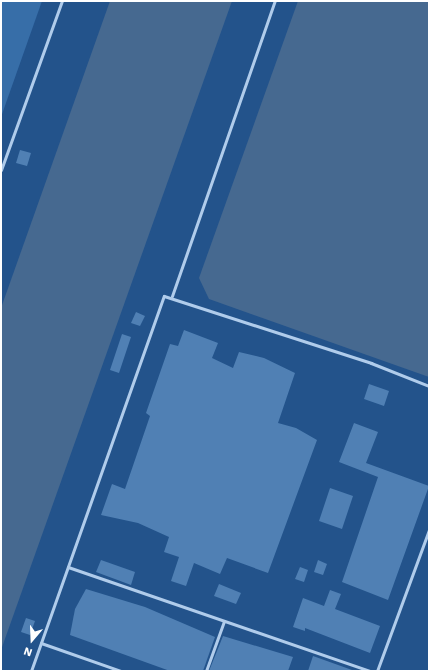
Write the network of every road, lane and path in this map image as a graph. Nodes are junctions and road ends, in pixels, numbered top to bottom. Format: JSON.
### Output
{"nodes":[{"id":1,"x":62,"y":1,"type":"edge"},
{"id":2,"x":276,"y":1,"type":"edge"},
{"id":3,"x":1,"y":170,"type":"edge"},
{"id":4,"x":172,"y":296,"type":"junction"},
{"id":5,"x":429,"y":386,"type":"edge"},
{"id":6,"x":429,"y":530,"type":"edge"},
{"id":7,"x":68,"y":567,"type":"junction"},
{"id":8,"x":224,"y":621,"type":"junction"},
{"id":9,"x":41,"y":643,"type":"junction"},
{"id":10,"x":31,"y":671,"type":"edge"},
{"id":11,"x":121,"y":671,"type":"edge"},
{"id":12,"x":206,"y":671,"type":"edge"},
{"id":13,"x":370,"y":671,"type":"edge"},
{"id":14,"x":378,"y":671,"type":"edge"}],
"edges":[{"from":1,"to":3,"type":"lane"},
{"from":2,"to":4,"type":"lane"},
{"from":4,"to":5,"type":"lane"},
{"from":4,"to":7,"type":"lane"},
{"from":6,"to":14,"type":"lane"},
{"from":7,"to":8,"type":"lane"},
{"from":7,"to":9,"type":"lane"},
{"from":8,"to":12,"type":"lane"},
{"from":8,"to":13,"type":"lane"},
{"from":9,"to":10,"type":"lane"},
{"from":9,"to":11,"type":"lane"}]}
